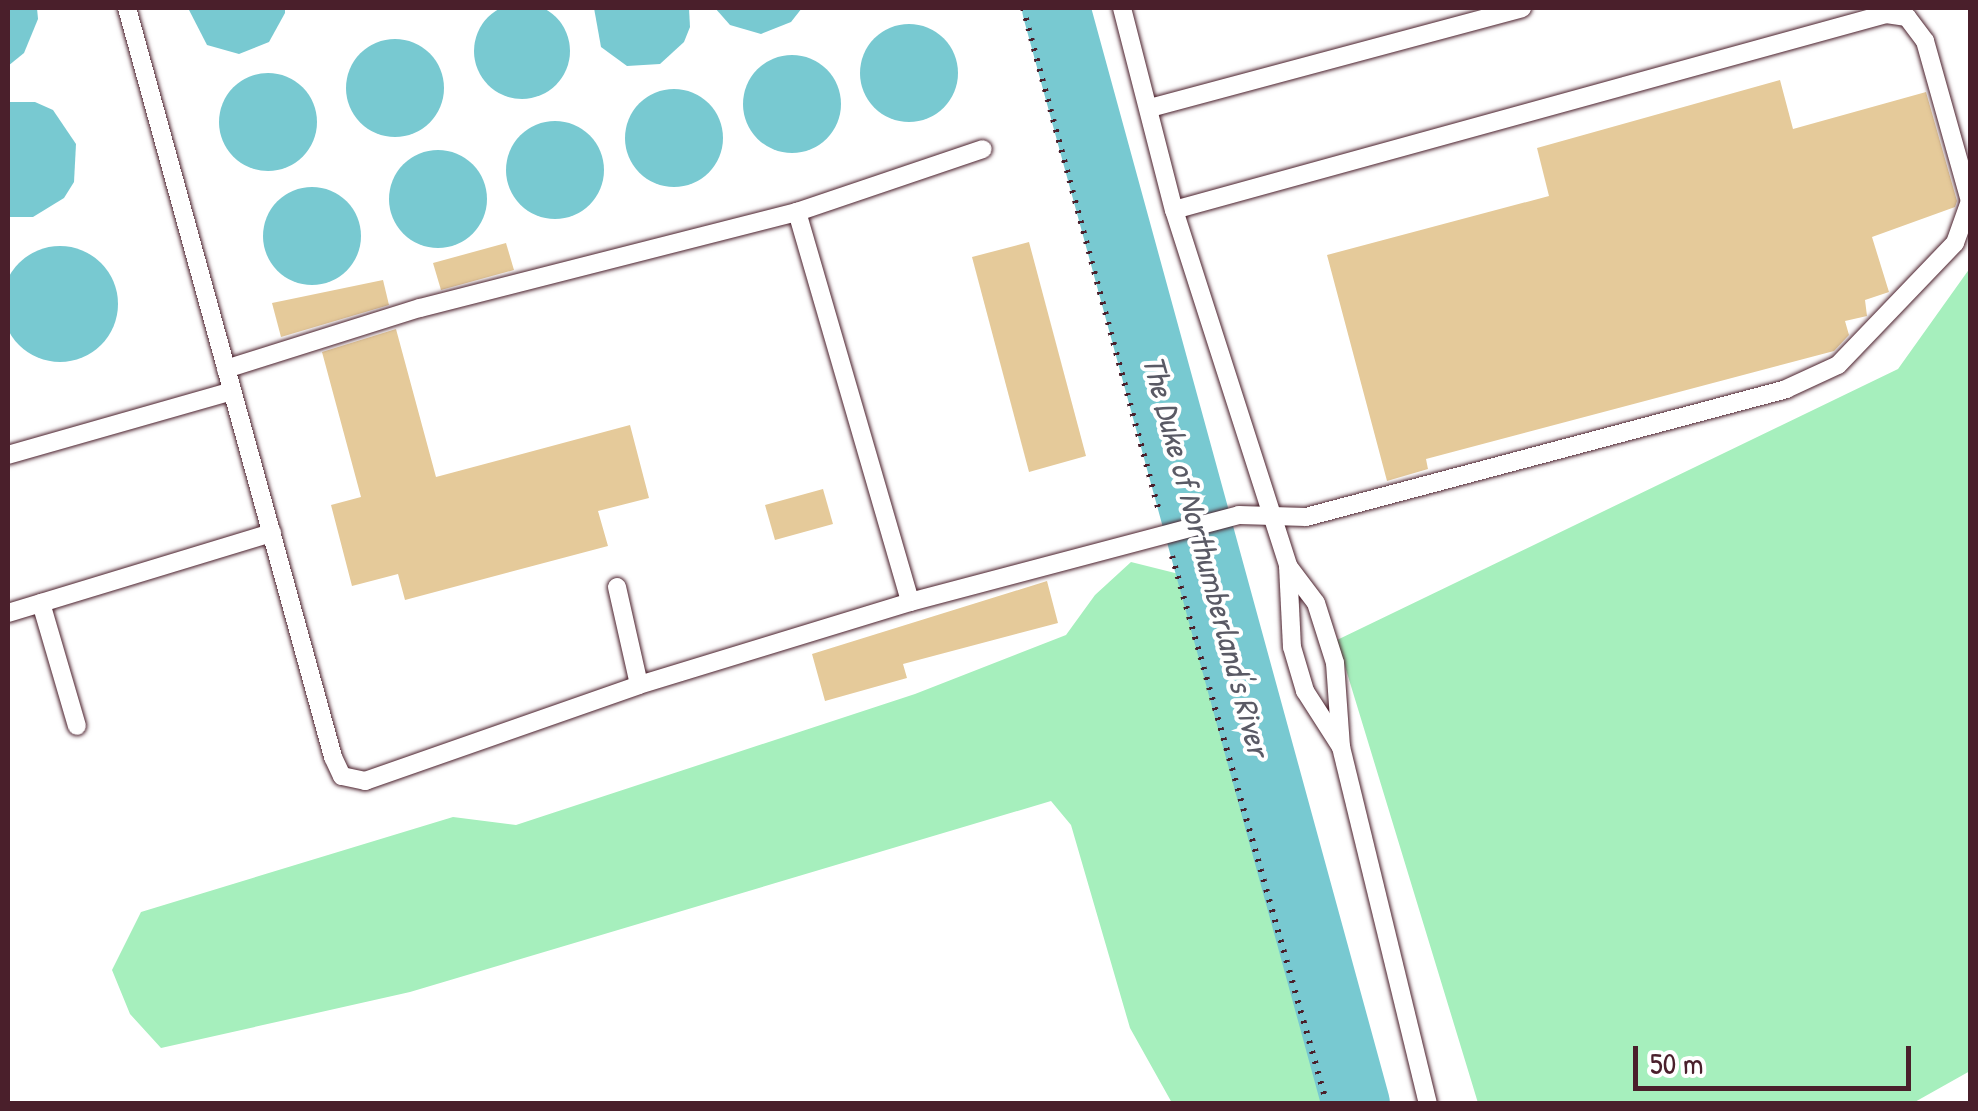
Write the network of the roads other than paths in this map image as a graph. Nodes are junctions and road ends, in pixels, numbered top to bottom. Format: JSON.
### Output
{"nodes":[{"id":1,"x":127,"y":8,"type":"edge"},
{"id":2,"x":1122,"y":8,"type":"edge"},
{"id":3,"x":1522,"y":8,"type":"edge"},
{"id":4,"x":1150,"y":108,"type":"junction"},
{"id":5,"x":984,"y":149,"type":"dead end"},
{"id":6,"x":1174,"y":210,"type":"junction"},
{"id":7,"x":797,"y":212,"type":"junction"},
{"id":8,"x":226,"y":368,"type":"junction"},
{"id":9,"x":232,"y":391,"type":"junction"},
{"id":10,"x":8,"y":454,"type":"edge"},
{"id":11,"x":1268,"y":511,"type":"junction"},
{"id":12,"x":272,"y":532,"type":"junction"},
{"id":13,"x":1288,"y":566,"type":"junction"},
{"id":14,"x":617,"y":587,"type":"dead end"},
{"id":15,"x":910,"y":602,"type":"junction"},
{"id":16,"x":41,"y":603,"type":"junction"},
{"id":17,"x":8,"y":613,"type":"edge"},
{"id":18,"x":639,"y":684,"type":"junction"},
{"id":19,"x":78,"y":726,"type":"dead end"},
{"id":20,"x":1341,"y":747,"type":"junction"},
{"id":21,"x":1428,"y":1104,"type":"edge"}],
"edges":[{"from":1,"to":8,"type":"lane"},
{"from":2,"to":4,"type":"lane"},
{"from":3,"to":4,"type":"lane"},
{"from":4,"to":6,"type":"lane"},
{"from":5,"to":7,"type":"lane"},
{"from":6,"to":11,"type":"lane"},
{"from":6,"to":11,"type":"lane"},
{"from":7,"to":8,"type":"lane"},
{"from":7,"to":15,"type":"lane"},
{"from":8,"to":9,"type":"lane"},
{"from":9,"to":10,"type":"lane"},
{"from":9,"to":12,"type":"lane"},
{"from":11,"to":13,"type":"lane"},
{"from":11,"to":15,"type":"lane"},
{"from":12,"to":16,"type":"lane"},
{"from":12,"to":18,"type":"lane"},
{"from":13,"to":20,"type":"lane"},
{"from":13,"to":20,"type":"lane"},
{"from":14,"to":18,"type":"lane"},
{"from":15,"to":18,"type":"lane"},
{"from":16,"to":17,"type":"lane"},
{"from":16,"to":19,"type":"lane"},
{"from":20,"to":21,"type":"lane"}]}
